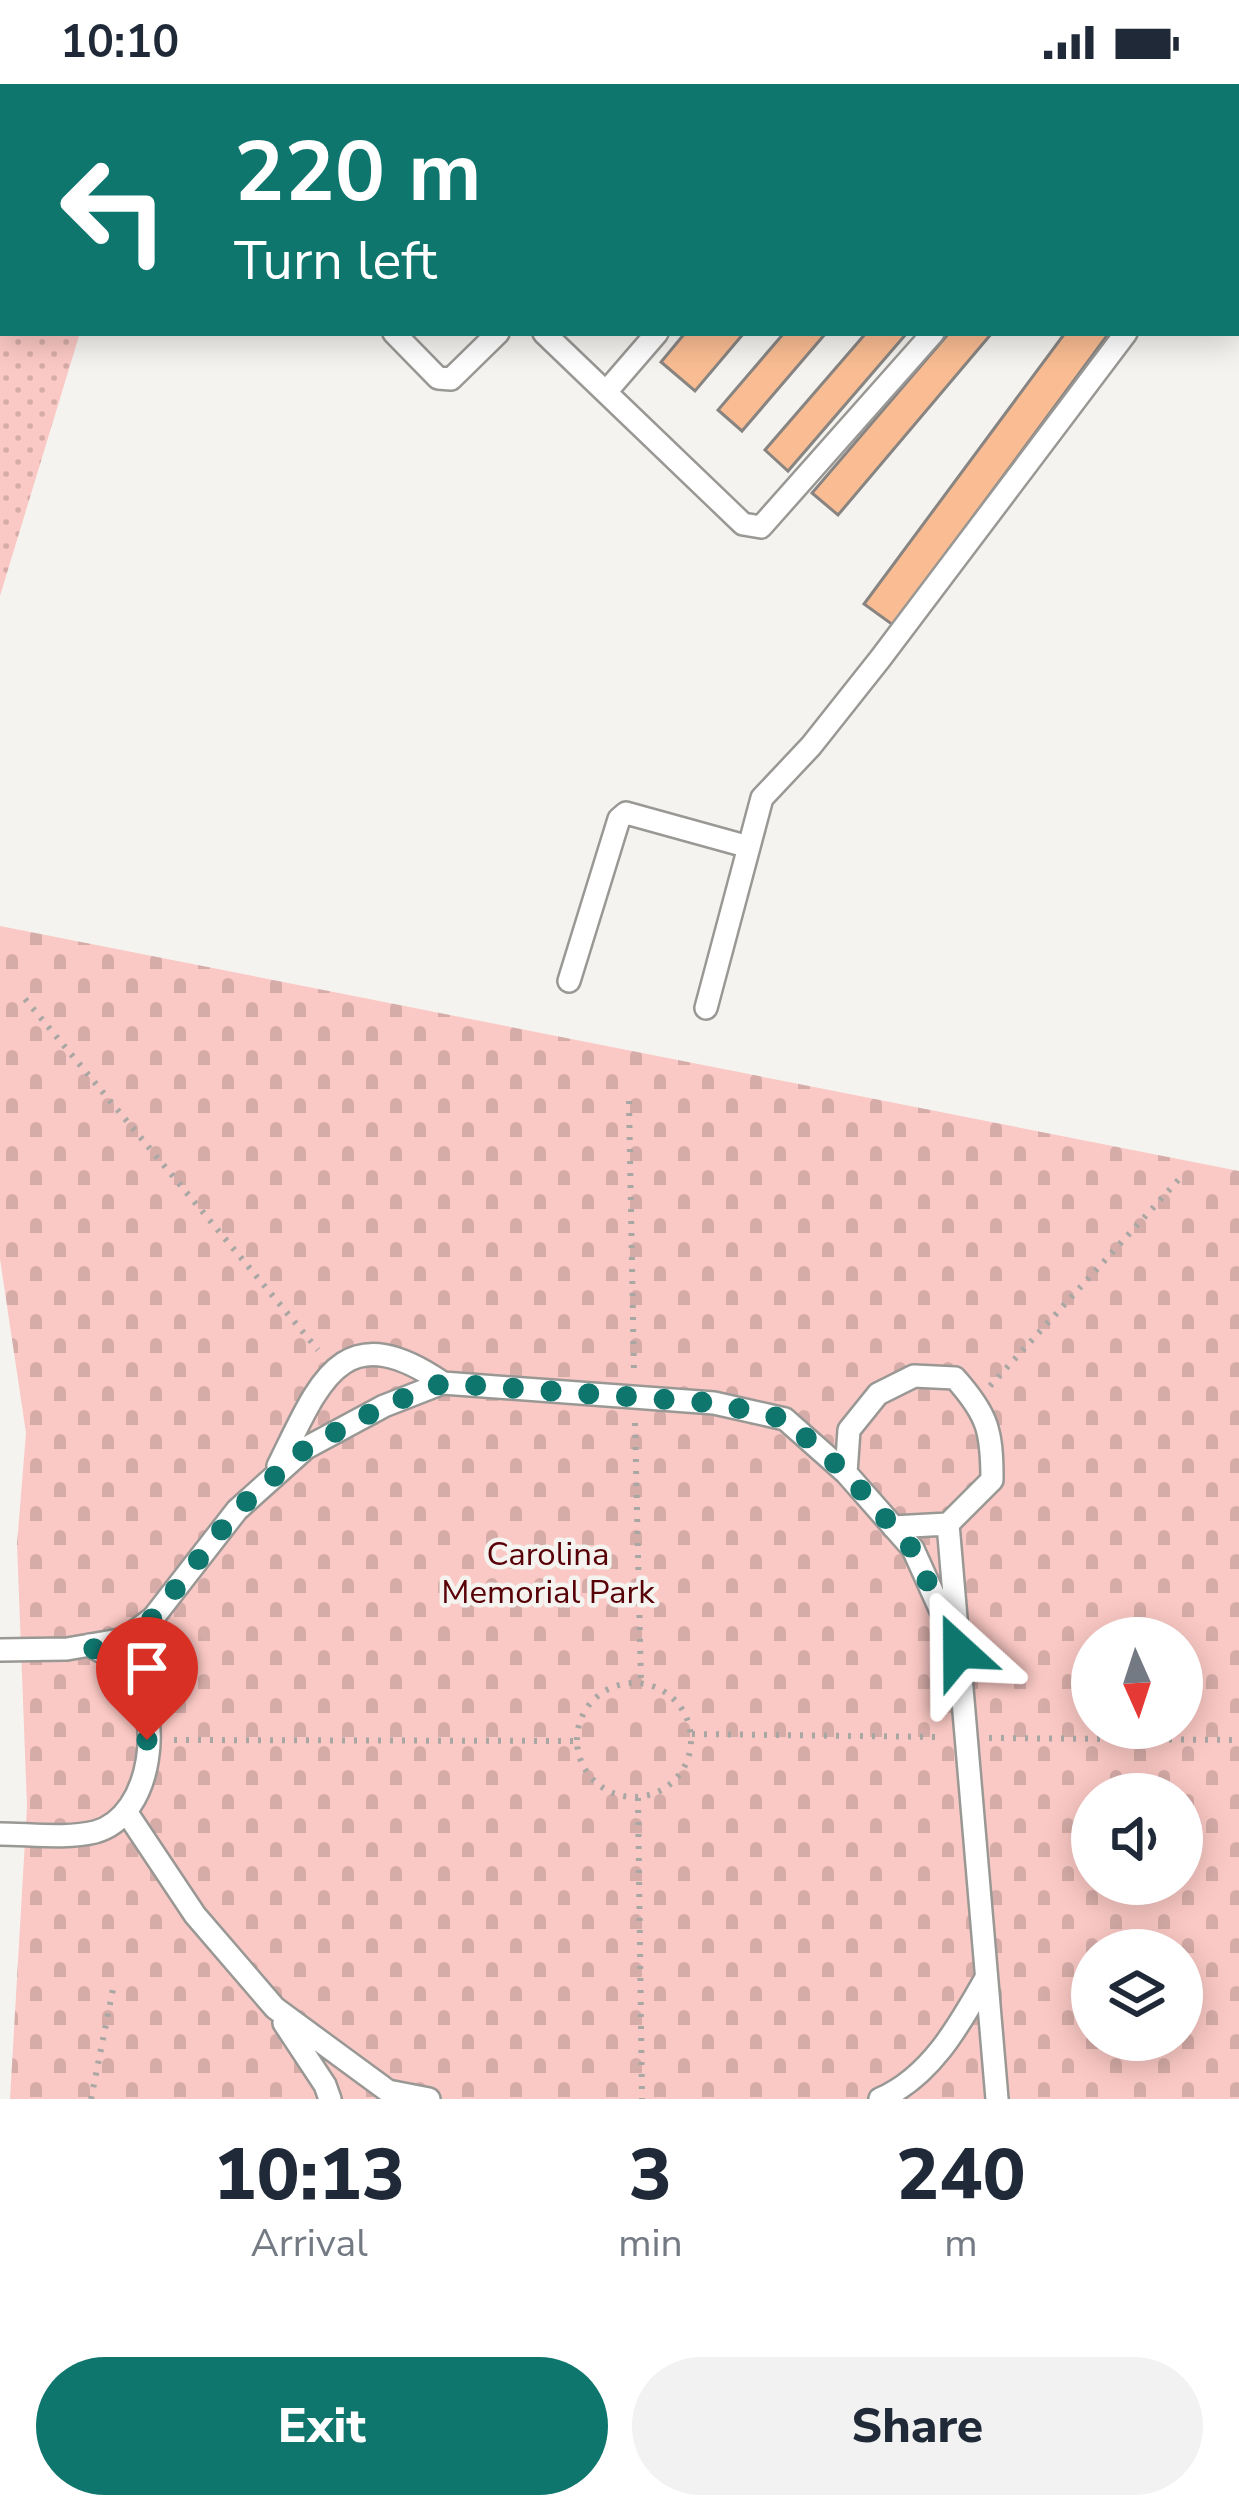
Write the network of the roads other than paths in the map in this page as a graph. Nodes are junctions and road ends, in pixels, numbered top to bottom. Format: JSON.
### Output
{"nodes":[{"id":1,"x":397,"y":336,"type":"edge"},
{"id":2,"x":495,"y":336,"type":"edge"},
{"id":3,"x":547,"y":336,"type":"edge"},
{"id":4,"x":654,"y":336,"type":"edge"},
{"id":5,"x":930,"y":336,"type":"edge"},
{"id":6,"x":1124,"y":336,"type":"edge"},
{"id":7,"x":606,"y":392,"type":"junction"},
{"id":8,"x":749,"y":848,"type":"junction"},
{"id":9,"x":569,"y":981,"type":"dead end"},
{"id":10,"x":706,"y":1008,"type":"dead end"},
{"id":11,"x":443,"y":1383,"type":"junction"},
{"id":12,"x":846,"y":1473,"type":"junction"},
{"id":13,"x":272,"y":1479,"type":"junction"},
{"id":14,"x":948,"y":1524,"type":"junction"},
{"id":15,"x":893,"y":1527,"type":"junction"},
{"id":16,"x":89,"y":1646,"type":"junction"},
{"id":17,"x":0,"y":1650,"type":"edge"},
{"id":18,"x":959,"y":1651,"type":"junction"},
{"id":19,"x":127,"y":1813,"type":"junction"},
{"id":20,"x":0,"y":1834,"type":"edge"},
{"id":21,"x":986,"y":1978,"type":"junction"},
{"id":22,"x":275,"y":2008,"type":"junction"},
{"id":23,"x":330,"y":2099,"type":"edge"},
{"id":24,"x":429,"y":2099,"type":"edge"},
{"id":25,"x":880,"y":2099,"type":"edge"},
{"id":26,"x":997,"y":2099,"type":"edge"}],
"edges":[{"from":1,"to":2,"type":"lane"},
{"from":3,"to":7,"type":"lane"},
{"from":4,"to":7,"type":"lane"},
{"from":5,"to":7,"type":"lane"},
{"from":6,"to":8,"type":"lane"},
{"from":8,"to":9,"type":"lane"},
{"from":8,"to":10,"type":"lane"},
{"from":11,"to":12,"type":"lane"},
{"from":11,"to":13,"type":"lane"},
{"from":11,"to":13,"type":"lane"},
{"from":12,"to":14,"type":"lane"},
{"from":12,"to":15,"type":"lane"},
{"from":13,"to":16,"type":"lane"},
{"from":14,"to":15,"type":"lane"},
{"from":14,"to":18,"type":"lane"},
{"from":15,"to":18,"type":"lane"},
{"from":16,"to":17,"type":"lane"},
{"from":16,"to":19,"type":"lane"},
{"from":18,"to":21,"type":"lane"},
{"from":19,"to":20,"type":"lane"},
{"from":19,"to":22,"type":"lane"},
{"from":21,"to":25,"type":"lane"},
{"from":21,"to":26,"type":"lane"},
{"from":22,"to":23,"type":"lane"},
{"from":22,"to":24,"type":"lane"}]}
